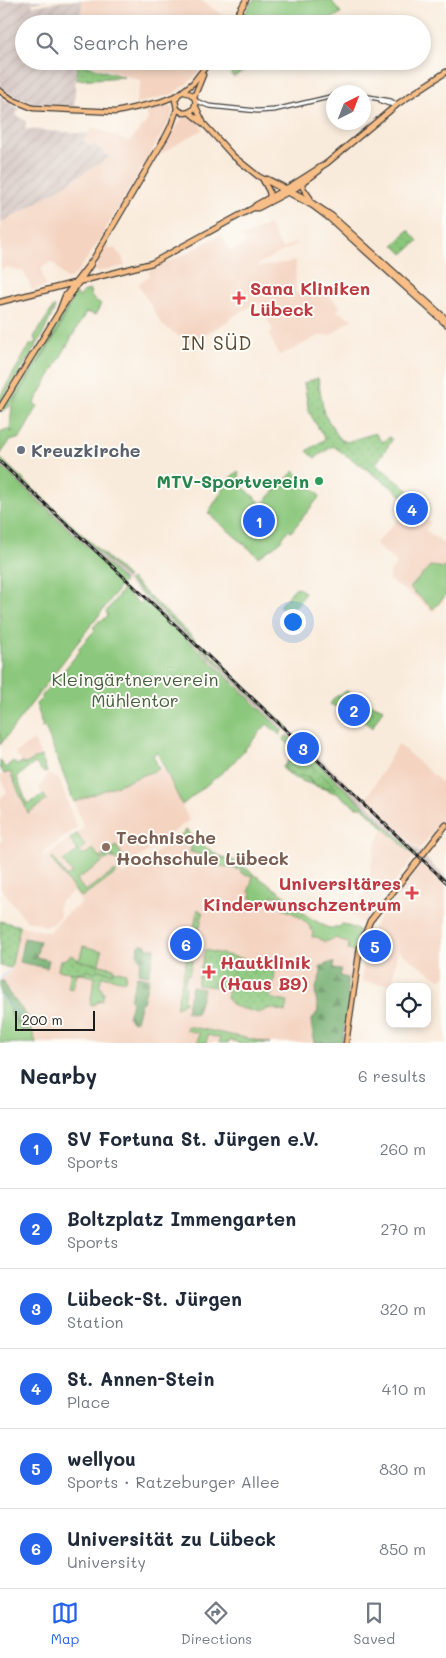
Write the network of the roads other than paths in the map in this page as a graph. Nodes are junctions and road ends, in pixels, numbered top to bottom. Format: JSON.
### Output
{"nodes":[{"id":1,"x":246,"y":0,"type":"edge"},
{"id":2,"x":237,"y":15,"type":"edge"},
{"id":3,"x":204,"y":70,"type":"edge"},
{"id":4,"x":207,"y":70,"type":"edge"},
{"id":5,"x":446,"y":72,"type":"edge"},
{"id":6,"x":0,"y":91,"type":"edge"},
{"id":7,"x":180,"y":94,"type":"junction"},
{"id":8,"x":326,"y":98,"type":"edge"},
{"id":9,"x":371,"y":98,"type":"edge"},
{"id":10,"x":160,"y":102,"type":"junction"},
{"id":11,"x":175,"y":104,"type":"junction"},
{"id":12,"x":195,"y":104,"type":"junction"},
{"id":13,"x":397,"y":105,"type":"junction"},
{"id":14,"x":209,"y":106,"type":"junction"},
{"id":15,"x":177,"y":109,"type":"junction"},
{"id":16,"x":186,"y":112,"type":"junction"},
{"id":17,"x":205,"y":125,"type":"junction"},
{"id":18,"x":171,"y":126,"type":"junction"},
{"id":19,"x":327,"y":162,"type":"junction"},
{"id":20,"x":252,"y":171,"type":"junction"},
{"id":21,"x":263,"y":179,"type":"junction"},
{"id":22,"x":302,"y":184,"type":"junction"},
{"id":23,"x":287,"y":190,"type":"junction"},
{"id":24,"x":270,"y":196,"type":"junction"},
{"id":25,"x":314,"y":203,"type":"junction"},
{"id":26,"x":253,"y":208,"type":"junction"},
{"id":27,"x":94,"y":258,"type":"junction"},
{"id":28,"x":91,"y":264,"type":"junction"},
{"id":29,"x":97,"y":277,"type":"junction"},
{"id":30,"x":80,"y":282,"type":"junction"},
{"id":31,"x":73,"y":283,"type":"junction"},
{"id":32,"x":58,"y":288,"type":"junction"},
{"id":33,"x":65,"y":296,"type":"junction"},
{"id":34,"x":0,"y":302,"type":"edge"},
{"id":35,"x":59,"y":312,"type":"junction"},
{"id":36,"x":446,"y":319,"type":"edge"},
{"id":37,"x":446,"y":324,"type":"edge"},
{"id":38,"x":0,"y":408,"type":"edge"},
{"id":39,"x":446,"y":825,"type":"edge"},
{"id":40,"x":346,"y":1043,"type":"edge"}],
"edges":[{"from":1,"to":2,"type":"main road"},
{"from":3,"to":7,"type":"main road"},
{"from":4,"to":12,"type":"main road"},
{"from":5,"to":13,"type":"main road"},
{"from":6,"to":10,"type":"main road"},
{"from":7,"to":10,"type":"main road"},
{"from":7,"to":11,"type":"main road"},
{"from":7,"to":12,"type":"main road"},
{"from":8,"to":14,"type":"street"},
{"from":9,"to":13,"type":"street"},
{"from":10,"to":11,"type":"main road"},
{"from":11,"to":15,"type":"main road"},
{"from":12,"to":14,"type":"street"},
{"from":12,"to":14,"type":"street"},
{"from":12,"to":16,"type":"main road"},
{"from":12,"to":17,"type":"main road"},
{"from":13,"to":19,"type":"main road"},
{"from":15,"to":16,"type":"main road"},
{"from":15,"to":18,"type":"main road"},
{"from":16,"to":17,"type":"main road"},
{"from":16,"to":18,"type":"main road"},
{"from":17,"to":20,"type":"main road"},
{"from":18,"to":27,"type":"main road"},
{"from":19,"to":22,"type":"main road"},
{"from":19,"to":23,"type":"main road"},
{"from":20,"to":21,"type":"main road"},
{"from":20,"to":23,"type":"main road"},
{"from":21,"to":23,"type":"main road"},
{"from":21,"to":24,"type":"main road"},
{"from":22,"to":23,"type":"main road"},
{"from":22,"to":25,"type":"main road"},
{"from":23,"to":24,"type":"main road"},
{"from":23,"to":25,"type":"main road"},
{"from":23,"to":26,"type":"main road"},
{"from":23,"to":37,"type":"main road"},
{"from":24,"to":26,"type":"main road"},
{"from":25,"to":36,"type":"main road"},
{"from":26,"to":29,"type":"main road"},
{"from":27,"to":28,"type":"main road"},
{"from":27,"to":31,"type":"main road"},
{"from":28,"to":29,"type":"main road"},
{"from":28,"to":30,"type":"main road"},
{"from":29,"to":30,"type":"main road"},
{"from":30,"to":31,"type":"main road"},
{"from":30,"to":35,"type":"main road"},
{"from":31,"to":32,"type":"main road"},
{"from":31,"to":33,"type":"main road"},
{"from":32,"to":33,"type":"main road"},
{"from":32,"to":34,"type":"main road"},
{"from":33,"to":35,"type":"main road"},
{"from":35,"to":38,"type":"main road"},
{"from":39,"to":40,"type":"main road"}]}
